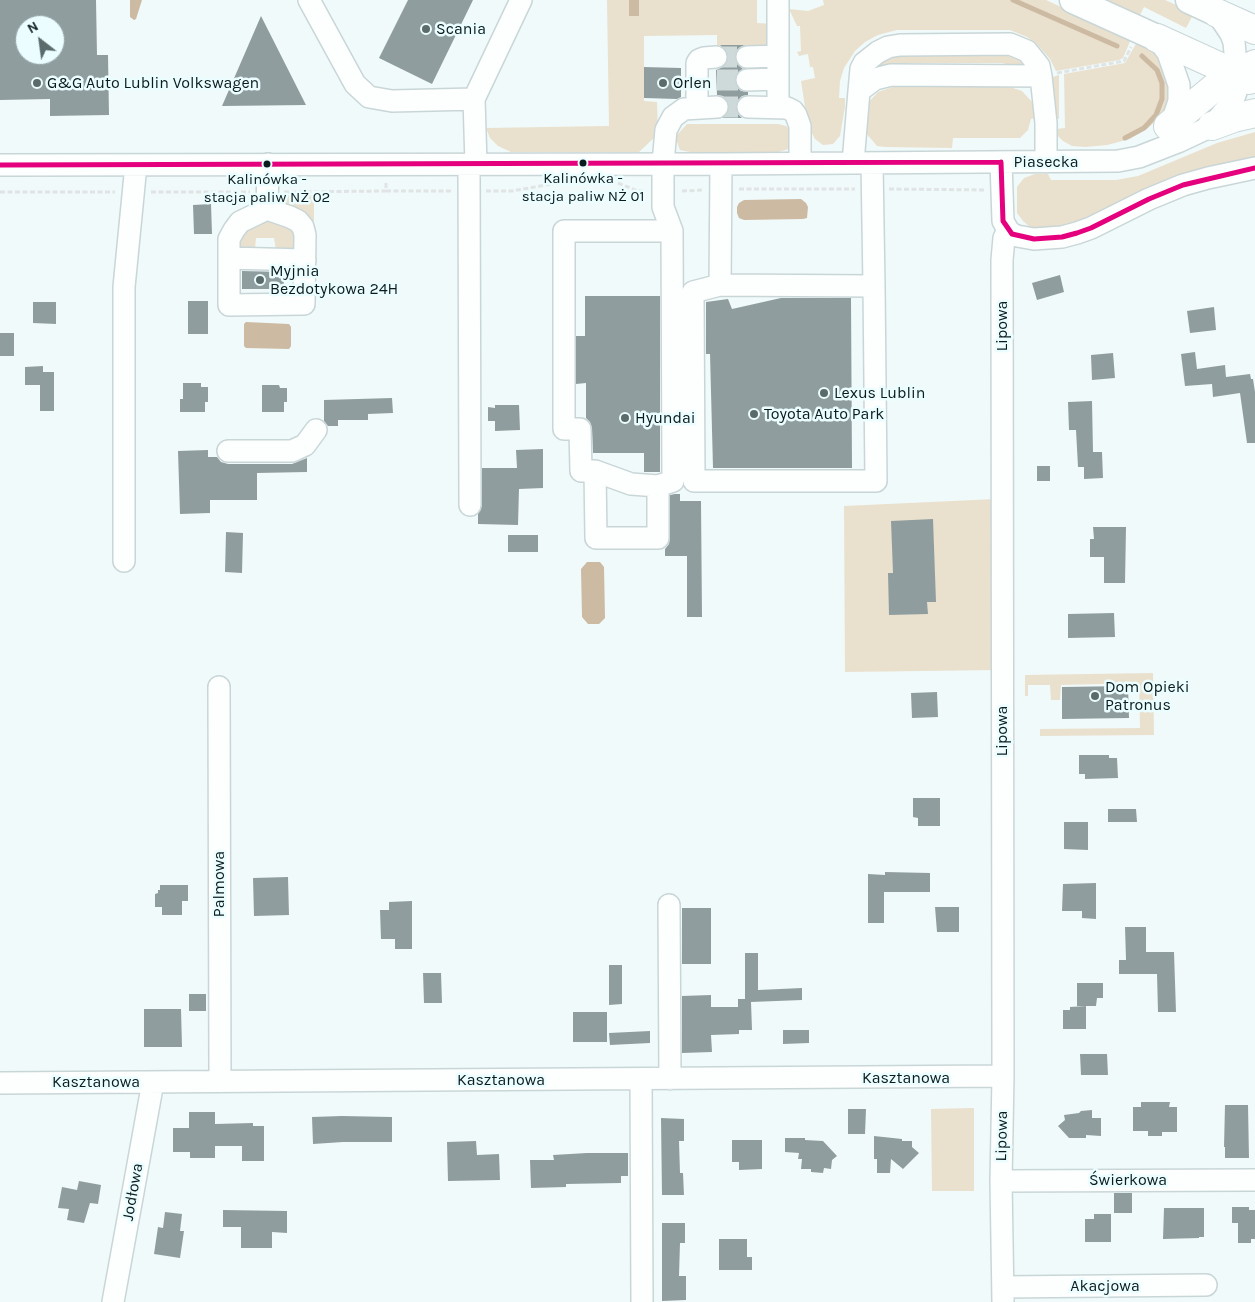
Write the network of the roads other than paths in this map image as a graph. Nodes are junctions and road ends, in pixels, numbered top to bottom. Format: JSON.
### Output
{"nodes":[{"id":1,"x":522,"y":0,"type":"edge"},
{"id":2,"x":778,"y":0,"type":"edge"},
{"id":3,"x":1073,"y":0,"type":"edge"},
{"id":4,"x":1189,"y":0,"type":"edge"},
{"id":5,"x":318,"y":5,"type":"edge"},
{"id":6,"x":1217,"y":12,"type":"junction"},
{"id":7,"x":1255,"y":30,"type":"edge"},
{"id":8,"x":1157,"y":38,"type":"junction"},
{"id":9,"x":778,"y":56,"type":"junction"},
{"id":10,"x":716,"y":57,"type":"tunnel mouth"},
{"id":11,"x":747,"y":57,"type":"tunnel mouth"},
{"id":12,"x":1249,"y":74,"type":"edge"},
{"id":13,"x":1042,"y":76,"type":"junction"},
{"id":14,"x":778,"y":79,"type":"junction"},
{"id":15,"x":748,"y":80,"type":"tunnel mouth"},
{"id":16,"x":859,"y":91,"type":"junction"},
{"id":17,"x":474,"y":99,"type":"junction"},
{"id":18,"x":778,"y":107,"type":"junction"},
{"id":19,"x":748,"y":108,"type":"tunnel mouth"},
{"id":20,"x":1255,"y":113,"type":"edge"},
{"id":21,"x":1168,"y":126,"type":"junction"},
{"id":22,"x":1212,"y":126,"type":"junction"},
{"id":23,"x":1101,"y":161,"type":"junction"},
{"id":24,"x":1001,"y":162,"type":"junction"},
{"id":25,"x":1046,"y":162,"type":"junction"},
{"id":26,"x":800,"y":163,"type":"junction"},
{"id":27,"x":862,"y":163,"type":"junction"},
{"id":28,"x":268,"y":164,"type":"junction"},
{"id":29,"x":473,"y":164,"type":"junction"},
{"id":30,"x":663,"y":164,"type":"junction"},
{"id":31,"x":721,"y":164,"type":"junction"},
{"id":32,"x":0,"y":165,"type":"edge"},
{"id":33,"x":136,"y":166,"type":"junction"},
{"id":34,"x":1255,"y":168,"type":"edge"},
{"id":35,"x":267,"y":209,"type":"junction"},
{"id":36,"x":1008,"y":230,"type":"junction"},
{"id":37,"x":672,"y":231,"type":"junction"},
{"id":38,"x":229,"y":258,"type":"junction"},
{"id":39,"x":305,"y":260,"type":"junction"},
{"id":40,"x":720,"y":285,"type":"junction"},
{"id":41,"x":874,"y":286,"type":"junction"},
{"id":42,"x":316,"y":430,"type":"dead end"},
{"id":43,"x":228,"y":451,"type":"dead end"},
{"id":44,"x":595,"y":471,"type":"junction"},
{"id":45,"x":658,"y":486,"type":"junction"},
{"id":46,"x":470,"y":505,"type":"dead end"},
{"id":47,"x":124,"y":561,"type":"dead end"},
{"id":48,"x":219,"y":687,"type":"dead end"},
{"id":49,"x":669,"y":905,"type":"dead end"},
{"id":50,"x":1003,"y":1076,"type":"junction"},
{"id":51,"x":641,"y":1079,"type":"junction"},
{"id":52,"x":670,"y":1079,"type":"junction"},
{"id":53,"x":153,"y":1082,"type":"junction"},
{"id":54,"x":220,"y":1082,"type":"junction"},
{"id":55,"x":0,"y":1083,"type":"edge"},
{"id":56,"x":1255,"y":1180,"type":"edge"},
{"id":57,"x":1001,"y":1181,"type":"junction"},
{"id":58,"x":1206,"y":1285,"type":"dead end"},
{"id":59,"x":1003,"y":1294,"type":"edge"},
{"id":60,"x":113,"y":1302,"type":"edge"},
{"id":61,"x":642,"y":1302,"type":"edge"}],
"edges":[{"from":1,"to":17,"type":"street"},
{"from":2,"to":9,"type":"street"},
{"from":3,"to":8,"type":"main road"},
{"from":4,"to":6,"type":"main road"},
{"from":5,"to":17,"type":"street"},
{"from":6,"to":7,"type":"highway"},
{"from":6,"to":12,"type":"street","name":"Piasecka"},
{"from":8,"to":12,"type":"highway"},
{"from":8,"to":21,"type":"street"},
{"from":9,"to":11,"type":"street"},
{"from":9,"to":14,"type":"street"},
{"from":10,"to":30,"type":"street"},
{"from":12,"to":21,"type":"highway"},
{"from":12,"to":22,"type":"street","name":"Piasecka"},
{"from":13,"to":16,"type":"street"},
{"from":13,"to":16,"type":"street"},
{"from":13,"to":25,"type":"street"},
{"from":14,"to":15,"type":"street"},
{"from":14,"to":18,"type":"street"},
{"from":16,"to":27,"type":"street"},
{"from":17,"to":29,"type":"street"},
{"from":18,"to":19,"type":"street"},
{"from":18,"to":26,"type":"street"},
{"from":20,"to":22,"type":"highway"},
{"from":21,"to":23,"type":"street","name":"Piasecka"},
{"from":22,"to":23,"type":"street","name":"Piasecka"},
{"from":23,"to":25,"type":"street","name":"Piasecka"},
{"from":24,"to":25,"type":"street","name":"Piasecka"},
{"from":24,"to":27,"type":"street","name":"Piasecka"},
{"from":24,"to":36,"type":"street","name":"Lipowa"},
{"from":26,"to":27,"type":"street","name":"Piasecka"},
{"from":26,"to":31,"type":"street","name":"Piasecka"},
{"from":27,"to":41,"type":"street"},
{"from":28,"to":29,"type":"street","name":"Piasecka"},
{"from":28,"to":33,"type":"street","name":"Piasecka"},
{"from":28,"to":35,"type":"street"},
{"from":29,"to":30,"type":"street","name":"Piasecka"},
{"from":29,"to":46,"type":"street"},
{"from":30,"to":31,"type":"street","name":"Piasecka"},
{"from":30,"to":37,"type":"street"},
{"from":31,"to":40,"type":"street"},
{"from":32,"to":33,"type":"street","name":"Piasecka"},
{"from":33,"to":47,"type":"street"},
{"from":34,"to":36,"type":"street"},
{"from":35,"to":38,"type":"street"},
{"from":35,"to":39,"type":"street"},
{"from":36,"to":50,"type":"street","name":"Lipowa"},
{"from":37,"to":44,"type":"street"},
{"from":37,"to":45,"type":"street"},
{"from":38,"to":39,"type":"street"},
{"from":38,"to":39,"type":"street"},
{"from":40,"to":41,"type":"street"},
{"from":40,"to":41,"type":"street"},
{"from":42,"to":43,"type":"street"},
{"from":44,"to":45,"type":"street"},
{"from":44,"to":45,"type":"street"},
{"from":48,"to":54,"type":"street","name":"Palmowa"},
{"from":49,"to":52,"type":"street"},
{"from":50,"to":52,"type":"street","name":"Kasztanowa"},
{"from":50,"to":57,"type":"street","name":"Lipowa"},
{"from":51,"to":52,"type":"street","name":"Kasztanowa"},
{"from":51,"to":54,"type":"street","name":"Kasztanowa"},
{"from":51,"to":61,"type":"street"},
{"from":53,"to":54,"type":"street","name":"Kasztanowa"},
{"from":53,"to":55,"type":"street","name":"Kasztanowa"},
{"from":53,"to":60,"type":"street","name":"Jodłowa"},
{"from":56,"to":57,"type":"street","name":"Świerkowa"},
{"from":57,"to":59,"type":"street","name":"Lipowa"},
{"from":58,"to":59,"type":"street","name":"Akacjowa"}]}
